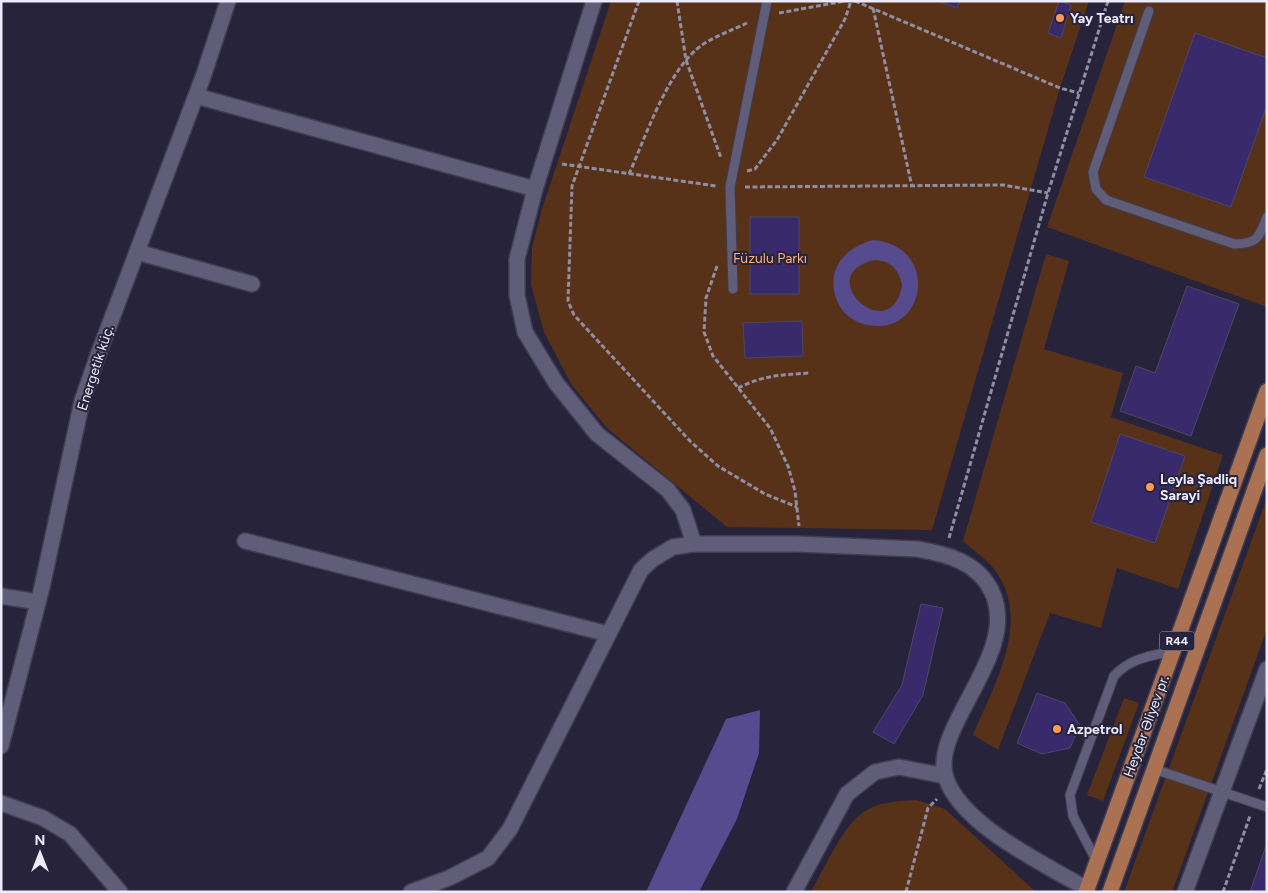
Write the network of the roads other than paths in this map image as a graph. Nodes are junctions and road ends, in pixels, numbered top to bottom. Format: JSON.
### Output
{"nodes":[{"id":1,"x":228,"y":1,"type":"edge"},
{"id":2,"x":594,"y":1,"type":"edge"},
{"id":3,"x":767,"y":1,"type":"edge"},
{"id":4,"x":1149,"y":11,"type":"dead end"},
{"id":5,"x":196,"y":96,"type":"junction"},
{"id":6,"x":535,"y":189,"type":"junction"},
{"id":7,"x":1267,"y":217,"type":"edge"},
{"id":8,"x":137,"y":252,"type":"junction"},
{"id":9,"x":252,"y":284,"type":"dead end"},
{"id":10,"x":733,"y":289,"type":"dead end"},
{"id":11,"x":1267,"y":391,"type":"edge"},
{"id":12,"x":1267,"y":455,"type":"edge"},
{"id":13,"x":245,"y":540,"type":"dead end"},
{"id":14,"x":694,"y":544,"type":"junction"},
{"id":15,"x":1,"y":596,"type":"edge"},
{"id":16,"x":38,"y":602,"type":"junction"},
{"id":17,"x":608,"y":634,"type":"junction"},
{"id":18,"x":1173,"y":651,"type":"junction"},
{"id":19,"x":1267,"y":669,"type":"edge"},
{"id":20,"x":1,"y":746,"type":"edge"},
{"id":21,"x":1154,"y":769,"type":"junction"},
{"id":22,"x":945,"y":776,"type":"junction"},
{"id":23,"x":1222,"y":792,"type":"junction"},
{"id":24,"x":1,"y":803,"type":"edge"},
{"id":25,"x":1267,"y":807,"type":"edge"},
{"id":26,"x":1097,"y":862,"type":"junction"},
{"id":27,"x":1086,"y":891,"type":"edge"},
{"id":28,"x":120,"y":892,"type":"edge"},
{"id":29,"x":411,"y":892,"type":"edge"},
{"id":30,"x":794,"y":892,"type":"edge"},
{"id":31,"x":1110,"y":892,"type":"edge"},
{"id":32,"x":1185,"y":892,"type":"edge"}],
"edges":[{"from":1,"to":5,"type":"street","name":"Energetik küç."},
{"from":2,"to":6,"type":"street"},
{"from":3,"to":10,"type":"lane"},
{"from":4,"to":7,"type":"lane"},
{"from":5,"to":6,"type":"street"},
{"from":5,"to":8,"type":"street","name":"Energetik küç."},
{"from":6,"to":14,"type":"street"},
{"from":8,"to":9,"type":"street"},
{"from":8,"to":16,"type":"street","name":"Energetik küç."},
{"from":11,"to":18,"type":"main road","name":"Heydər Əliyev pr.","number":"R44"},
{"from":12,"to":21,"type":"main road","name":"Heydər Əliyev pr.","number":"R44"},
{"from":13,"to":17,"type":"street"},
{"from":14,"to":17,"type":"street"},
{"from":14,"to":22,"type":"street"},
{"from":15,"to":16,"type":"street"},
{"from":16,"to":20,"type":"street","name":"Energetik küç."},
{"from":17,"to":29,"type":"street"},
{"from":18,"to":26,"type":"main road","name":"Heydər Əliyev pr.","number":"R44"},
{"from":18,"to":26,"type":"lane"},
{"from":19,"to":23,"type":"street"},
{"from":21,"to":23,"type":"lane"},
{"from":21,"to":31,"type":"main road","name":"Heydər Əliyev pr.","number":"R44"},
{"from":22,"to":27,"type":"street"},
{"from":22,"to":30,"type":"street"},
{"from":23,"to":25,"type":"lane"},
{"from":23,"to":32,"type":"street"},
{"from":24,"to":28,"type":"street"},
{"from":26,"to":27,"type":"main road","name":"Heydər Əliyev pr.","number":"R44"}]}
